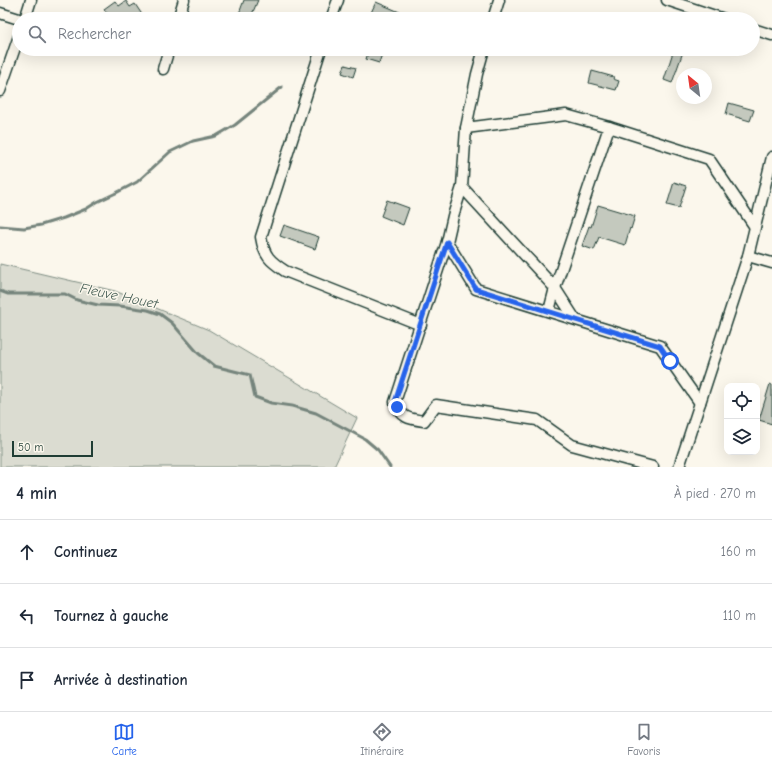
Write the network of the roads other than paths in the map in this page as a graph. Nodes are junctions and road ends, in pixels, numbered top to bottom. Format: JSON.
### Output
{"nodes":[{"id":1,"x":31,"y":0,"type":"edge"},
{"id":2,"x":184,"y":0,"type":"edge"},
{"id":3,"x":338,"y":0,"type":"edge"},
{"id":4,"x":499,"y":0,"type":"edge"},
{"id":5,"x":668,"y":0,"type":"edge"},
{"id":6,"x":27,"y":12,"type":"edge"},
{"id":7,"x":180,"y":12,"type":"edge"},
{"id":8,"x":334,"y":12,"type":"edge"},
{"id":9,"x":495,"y":12,"type":"edge"},
{"id":10,"x":703,"y":12,"type":"edge"},
{"id":11,"x":0,"y":13,"type":"edge"},
{"id":12,"x":12,"y":17,"type":"edge"},
{"id":13,"x":760,"y":31,"type":"edge"},
{"id":14,"x":772,"y":35,"type":"edge"},
{"id":15,"x":12,"y":56,"type":"edge"},
{"id":16,"x":167,"y":56,"type":"edge"},
{"id":17,"x":319,"y":56,"type":"edge"},
{"id":18,"x":482,"y":56,"type":"edge"},
{"id":19,"x":163,"y":69,"type":"dead end"},
{"id":20,"x":0,"y":91,"type":"edge"},
{"id":21,"x":609,"y":127,"type":"junction"},
{"id":22,"x":466,"y":128,"type":"junction"},
{"id":23,"x":772,"y":157,"type":"edge"},
{"id":24,"x":462,"y":187,"type":"junction"},
{"id":25,"x":755,"y":227,"type":"junction"},
{"id":26,"x":447,"y":242,"type":"junction"},
{"id":27,"x":748,"y":256,"type":"junction"},
{"id":28,"x":772,"y":263,"type":"edge"},
{"id":29,"x":555,"y":288,"type":"junction"},
{"id":30,"x":549,"y":311,"type":"junction"},
{"id":31,"x":575,"y":319,"type":"junction"},
{"id":32,"x":421,"y":325,"type":"junction"},
{"id":33,"x":700,"y":403,"type":"junction"},
{"id":34,"x":653,"y":467,"type":"edge"},
{"id":35,"x":679,"y":467,"type":"edge"}],
"edges":[{"from":1,"to":6,"type":"street"},
{"from":2,"to":7,"type":"street"},
{"from":3,"to":8,"type":"street"},
{"from":4,"to":9,"type":"street"},
{"from":5,"to":10,"type":"street"},
{"from":11,"to":12,"type":"street"},
{"from":13,"to":14,"type":"street"},
{"from":15,"to":20,"type":"street"},
{"from":16,"to":19,"type":"street"},
{"from":17,"to":32,"type":"street"},
{"from":18,"to":22,"type":"street"},
{"from":21,"to":22,"type":"street"},
{"from":21,"to":25,"type":"street"},
{"from":21,"to":29,"type":"street"},
{"from":22,"to":24,"type":"street"},
{"from":23,"to":25,"type":"street"},
{"from":24,"to":26,"type":"street"},
{"from":24,"to":29,"type":"street"},
{"from":25,"to":27,"type":"street"},
{"from":26,"to":30,"type":"street"},
{"from":26,"to":32,"type":"street"},
{"from":27,"to":28,"type":"street"},
{"from":27,"to":33,"type":"street"},
{"from":29,"to":30,"type":"street"},
{"from":29,"to":31,"type":"street"},
{"from":30,"to":31,"type":"street"},
{"from":31,"to":33,"type":"street"},
{"from":32,"to":34,"type":"street"},
{"from":33,"to":35,"type":"street"}]}
